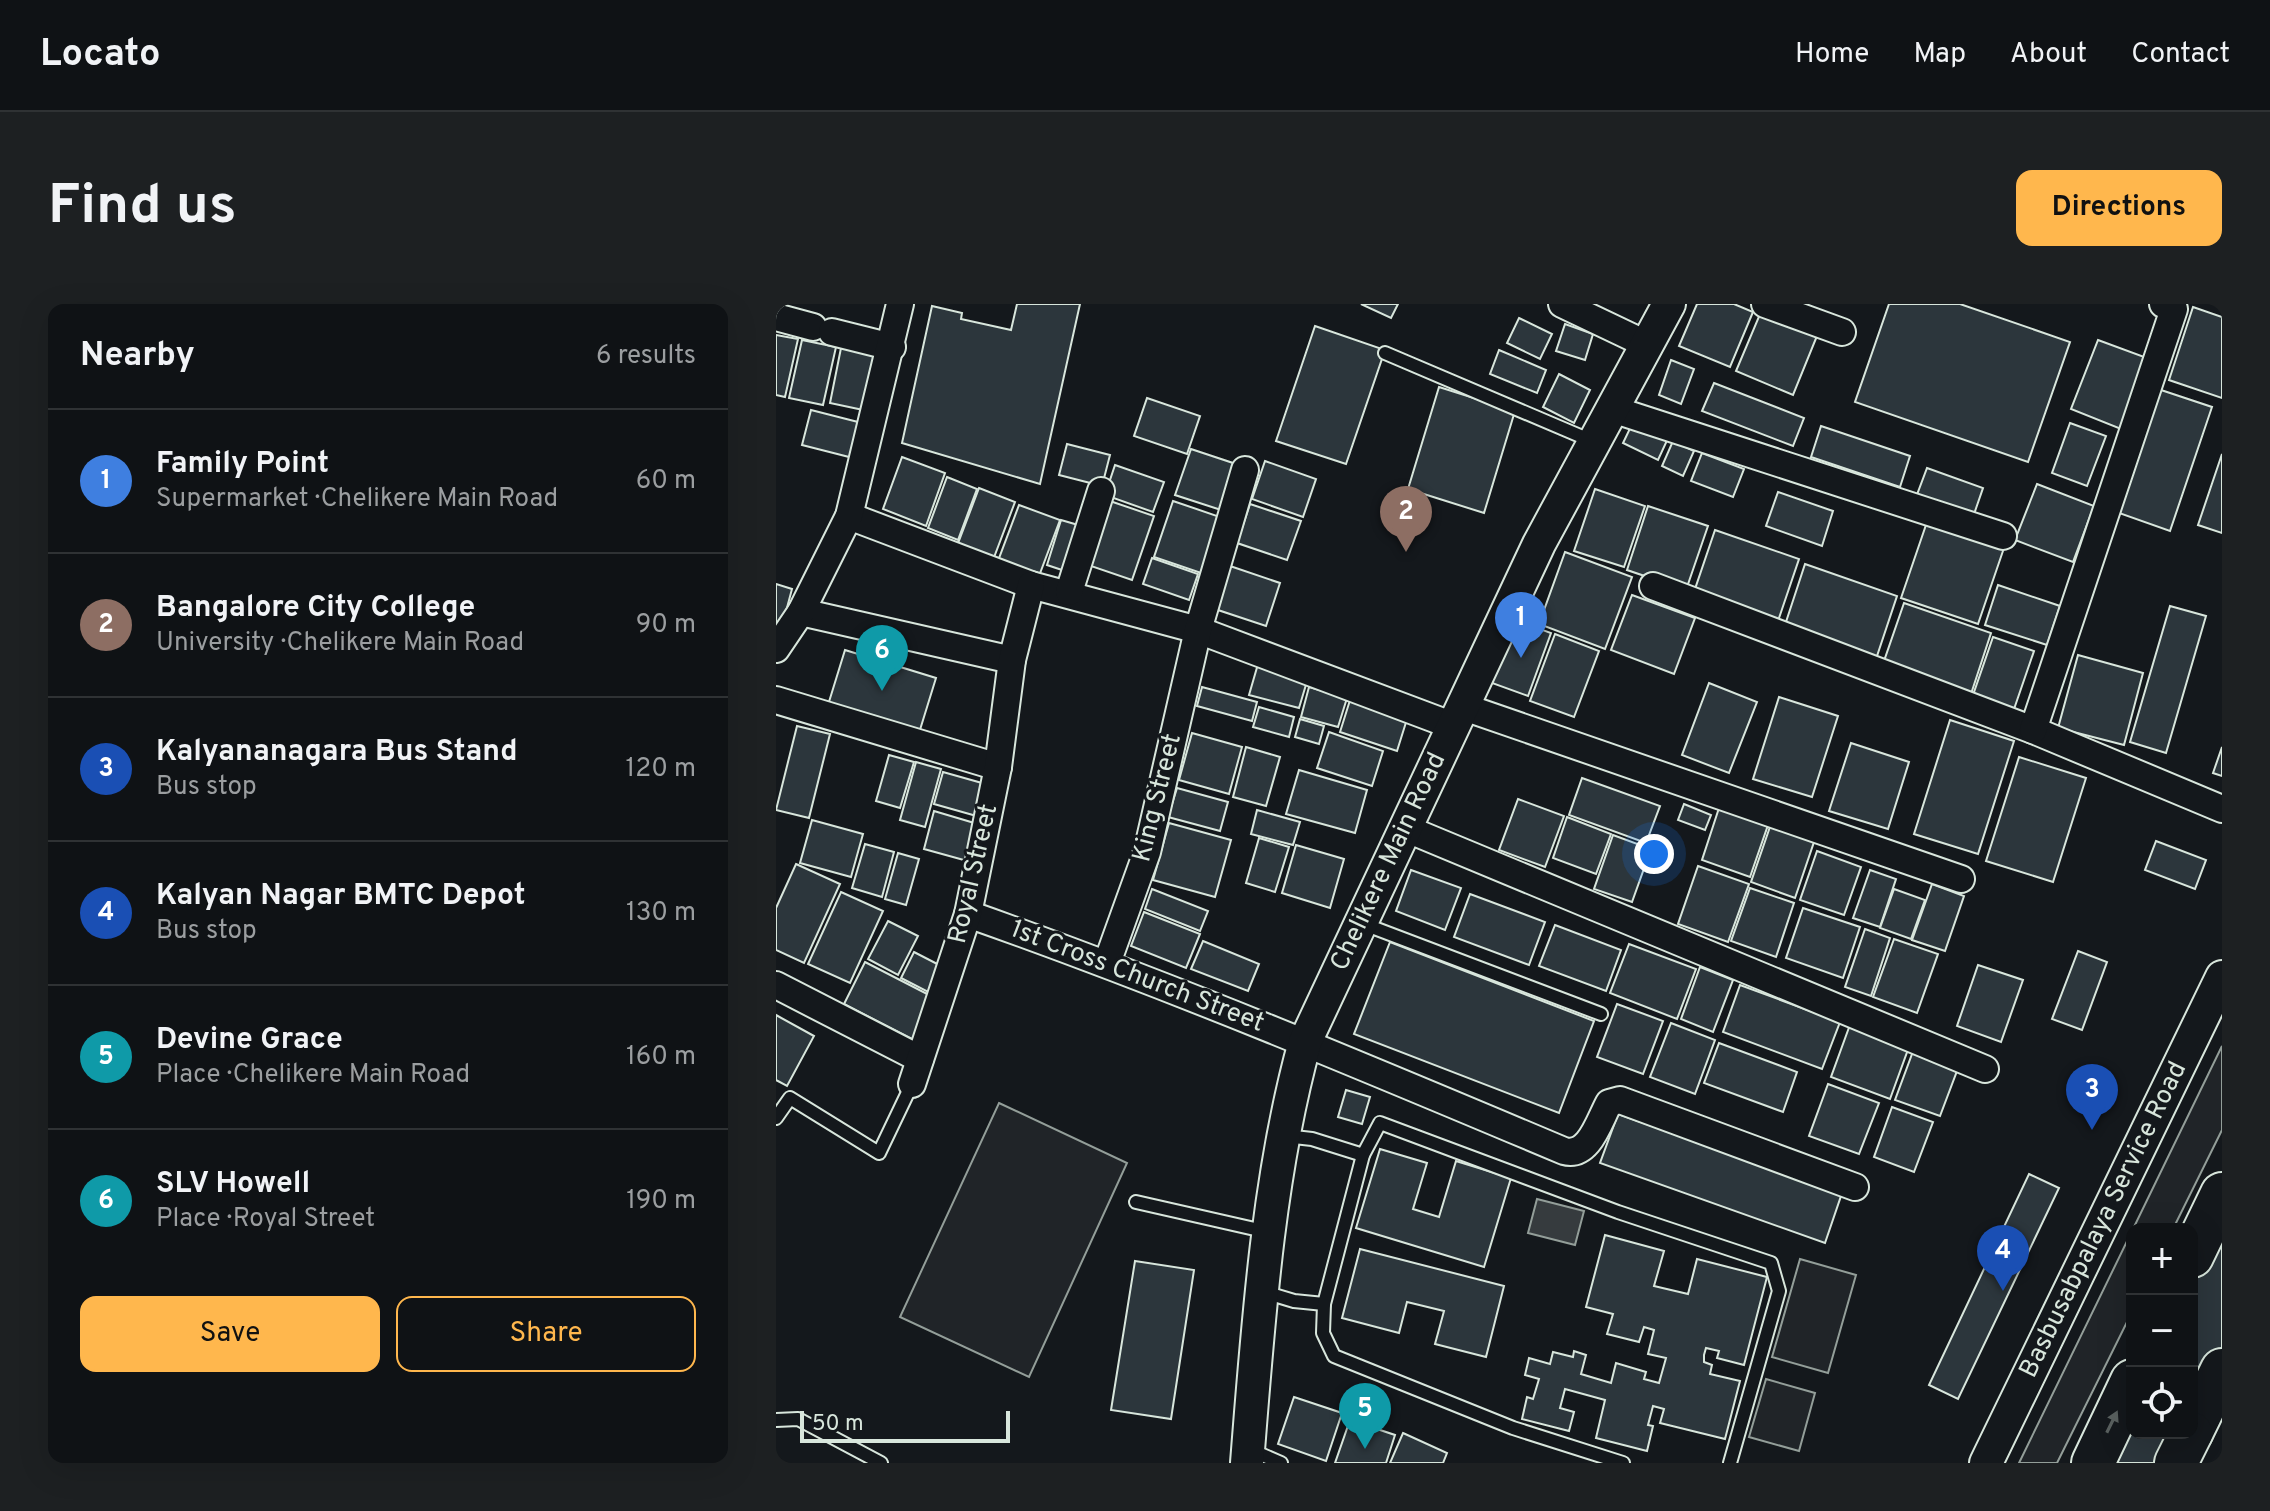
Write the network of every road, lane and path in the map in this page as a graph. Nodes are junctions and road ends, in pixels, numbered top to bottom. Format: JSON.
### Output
{"nodes":[{"id":1,"x":900,"y":304,"type":"edge"},
{"id":2,"x":1562,"y":304,"type":"edge"},
{"id":3,"x":1669,"y":304,"type":"edge"},
{"id":4,"x":1765,"y":304,"type":"edge"},
{"id":5,"x":2163,"y":304,"type":"edge"},
{"id":6,"x":776,"y":317,"type":"edge"},
{"id":7,"x":1842,"y":332,"type":"dead end"},
{"id":8,"x":1648,"y":345,"type":"junction"},
{"id":9,"x":892,"y":347,"type":"junction"},
{"id":10,"x":1385,"y":353,"type":"dead end"},
{"id":11,"x":1612,"y":409,"type":"junction"},
{"id":12,"x":1594,"y":442,"type":"junction"},
{"id":13,"x":1245,"y":470,"type":"dead end"},
{"id":14,"x":1101,"y":491,"type":"dead end"},
{"id":15,"x":849,"y":516,"type":"junction"},
{"id":16,"x":2003,"y":536,"type":"dead end"},
{"id":17,"x":1031,"y":585,"type":"junction"},
{"id":18,"x":1653,"y":586,"type":"dead end"},
{"id":19,"x":1069,"y":592,"type":"junction"},
{"id":20,"x":801,"y":612,"type":"junction"},
{"id":21,"x":1198,"y":630,"type":"junction"},
{"id":22,"x":776,"y":649,"type":"edge"},
{"id":23,"x":1012,"y":660,"type":"junction"},
{"id":24,"x":776,"y":700,"type":"edge"},
{"id":25,"x":1456,"y":716,"type":"junction"},
{"id":26,"x":2033,"y":730,"type":"junction"},
{"id":27,"x":998,"y":767,"type":"junction"},
{"id":28,"x":2222,"y":809,"type":"edge"},
{"id":29,"x":1407,"y":829,"type":"junction"},
{"id":30,"x":1961,"y":879,"type":"dead end"},
{"id":31,"x":968,"y":914,"type":"junction"},
{"id":32,"x":1361,"y":923,"type":"junction"},
{"id":33,"x":1107,"y":963,"type":"junction"},
{"id":34,"x":2222,"y":977,"type":"edge"},
{"id":35,"x":776,"y":985,"type":"edge"},
{"id":36,"x":1601,"y":1014,"type":"dead end"},
{"id":37,"x":1305,"y":1042,"type":"junction"},
{"id":38,"x":920,"y":1059,"type":"junction"},
{"id":39,"x":1985,"y":1069,"type":"dead end"},
{"id":40,"x":912,"y":1084,"type":"joint"},
{"id":41,"x":776,"y":1118,"type":"edge"},
{"id":42,"x":1285,"y":1136,"type":"junction"},
{"id":43,"x":1363,"y":1155,"type":"junction"},
{"id":44,"x":1855,"y":1187,"type":"dead end"},
{"id":45,"x":2222,"y":1194,"type":"edge"},
{"id":46,"x":1136,"y":1202,"type":"dead end"},
{"id":47,"x":1271,"y":1233,"type":"junction"},
{"id":48,"x":2198,"y":1244,"type":"edge"},
{"id":49,"x":1262,"y":1291,"type":"junction"},
{"id":50,"x":1324,"y":1304,"type":"junction"},
{"id":51,"x":2222,"y":1370,"type":"edge"},
{"id":52,"x":2126,"y":1394,"type":"edge"},
{"id":53,"x":776,"y":1420,"type":"edge"},
{"id":54,"x":2198,"y":1420,"type":"edge"},
{"id":55,"x":2188,"y":1439,"type":"edge"},
{"id":56,"x":1248,"y":1456,"type":"edge"},
{"id":57,"x":881,"y":1463,"type":"edge"},
{"id":58,"x":1281,"y":1463,"type":"edge"},
{"id":59,"x":1623,"y":1463,"type":"edge"},
{"id":60,"x":1730,"y":1463,"type":"edge"},
{"id":61,"x":1986,"y":1463,"type":"edge"},
{"id":62,"x":2093,"y":1463,"type":"edge"},
{"id":63,"x":2176,"y":1463,"type":"edge"}],
"edges":[{"from":1,"to":9,"type":"street"},
{"from":2,"to":8,"type":"street"},
{"from":3,"to":8,"type":"street","name":"Chelikere Main Road"},
{"from":4,"to":7,"type":"street"},
{"from":5,"to":26,"type":"street"},
{"from":6,"to":9,"type":"street"},
{"from":8,"to":11,"type":"street","name":"Chelikere Main Road"},
{"from":9,"to":15,"type":"street"},
{"from":10,"to":12,"type":"lane"},
{"from":11,"to":12,"type":"street","name":"Chelikere Main Road"},
{"from":11,"to":16,"type":"street"},
{"from":12,"to":25,"type":"street","name":"Chelikere Main Road"},
{"from":13,"to":21,"type":"street","name":"King Street"},
{"from":14,"to":19,"type":"street"},
{"from":15,"to":17,"type":"street"},
{"from":15,"to":20,"type":"street"},
{"from":17,"to":19,"type":"street"},
{"from":17,"to":23,"type":"street","name":"Royal Street"},
{"from":18,"to":26,"type":"street"},
{"from":19,"to":21,"type":"street"},
{"from":20,"to":22,"type":"street"},
{"from":20,"to":23,"type":"street"},
{"from":21,"to":25,"type":"street"},
{"from":21,"to":33,"type":"street","name":"King Street"},
{"from":23,"to":27,"type":"street","name":"Royal Street"},
{"from":24,"to":27,"type":"street"},
{"from":25,"to":29,"type":"street","name":"Chelikere Main Road"},
{"from":25,"to":30,"type":"street"},
{"from":26,"to":28,"type":"street"},
{"from":27,"to":31,"type":"street","name":"Royal Street"},
{"from":29,"to":32,"type":"street","name":"Chelikere Main Road"},
{"from":29,"to":39,"type":"street"},
{"from":31,"to":33,"type":"street","name":"1st Cross Church Street"},
{"from":31,"to":38,"type":"street","name":"Royal Street"},
{"from":32,"to":36,"type":"lane"},
{"from":32,"to":37,"type":"street","name":"Chelikere Main Road"},
{"from":33,"to":37,"type":"street","name":"1st Cross Church Street"},
{"from":34,"to":61,"type":"street","name":"Basbusabpalaya Service Road"},
{"from":35,"to":38,"type":"street"},
{"from":37,"to":42,"type":"street","name":"Chelikere Main Road"},
{"from":37,"to":44,"type":"street","name":"1st Cross Church Street"},
{"from":38,"to":40,"type":"street","name":"Royal Street"},
{"from":40,"to":41,"type":"lane","name":"Royal Street"},
{"from":42,"to":43,"type":"lane"},
{"from":42,"to":47,"type":"street","name":"Chelikere Main Road"},
{"from":43,"to":50,"type":"lane"},
{"from":43,"to":60,"type":"lane"},
{"from":45,"to":48,"type":"highway"},
{"from":46,"to":47,"type":"lane"},
{"from":47,"to":49,"type":"street","name":"Chelikere Main Road"},
{"from":49,"to":50,"type":"lane"},
{"from":49,"to":56,"type":"street","name":"Chelikere Main Road"},
{"from":50,"to":59,"type":"lane"},
{"from":51,"to":54,"type":"highway"},
{"from":62,"to":52,"type":"highway","one_way":true},
{"from":53,"to":57,"type":"lane"},
{"from":55,"to":63,"type":"highway"},
{"from":56,"to":58,"type":"lane"}]}
